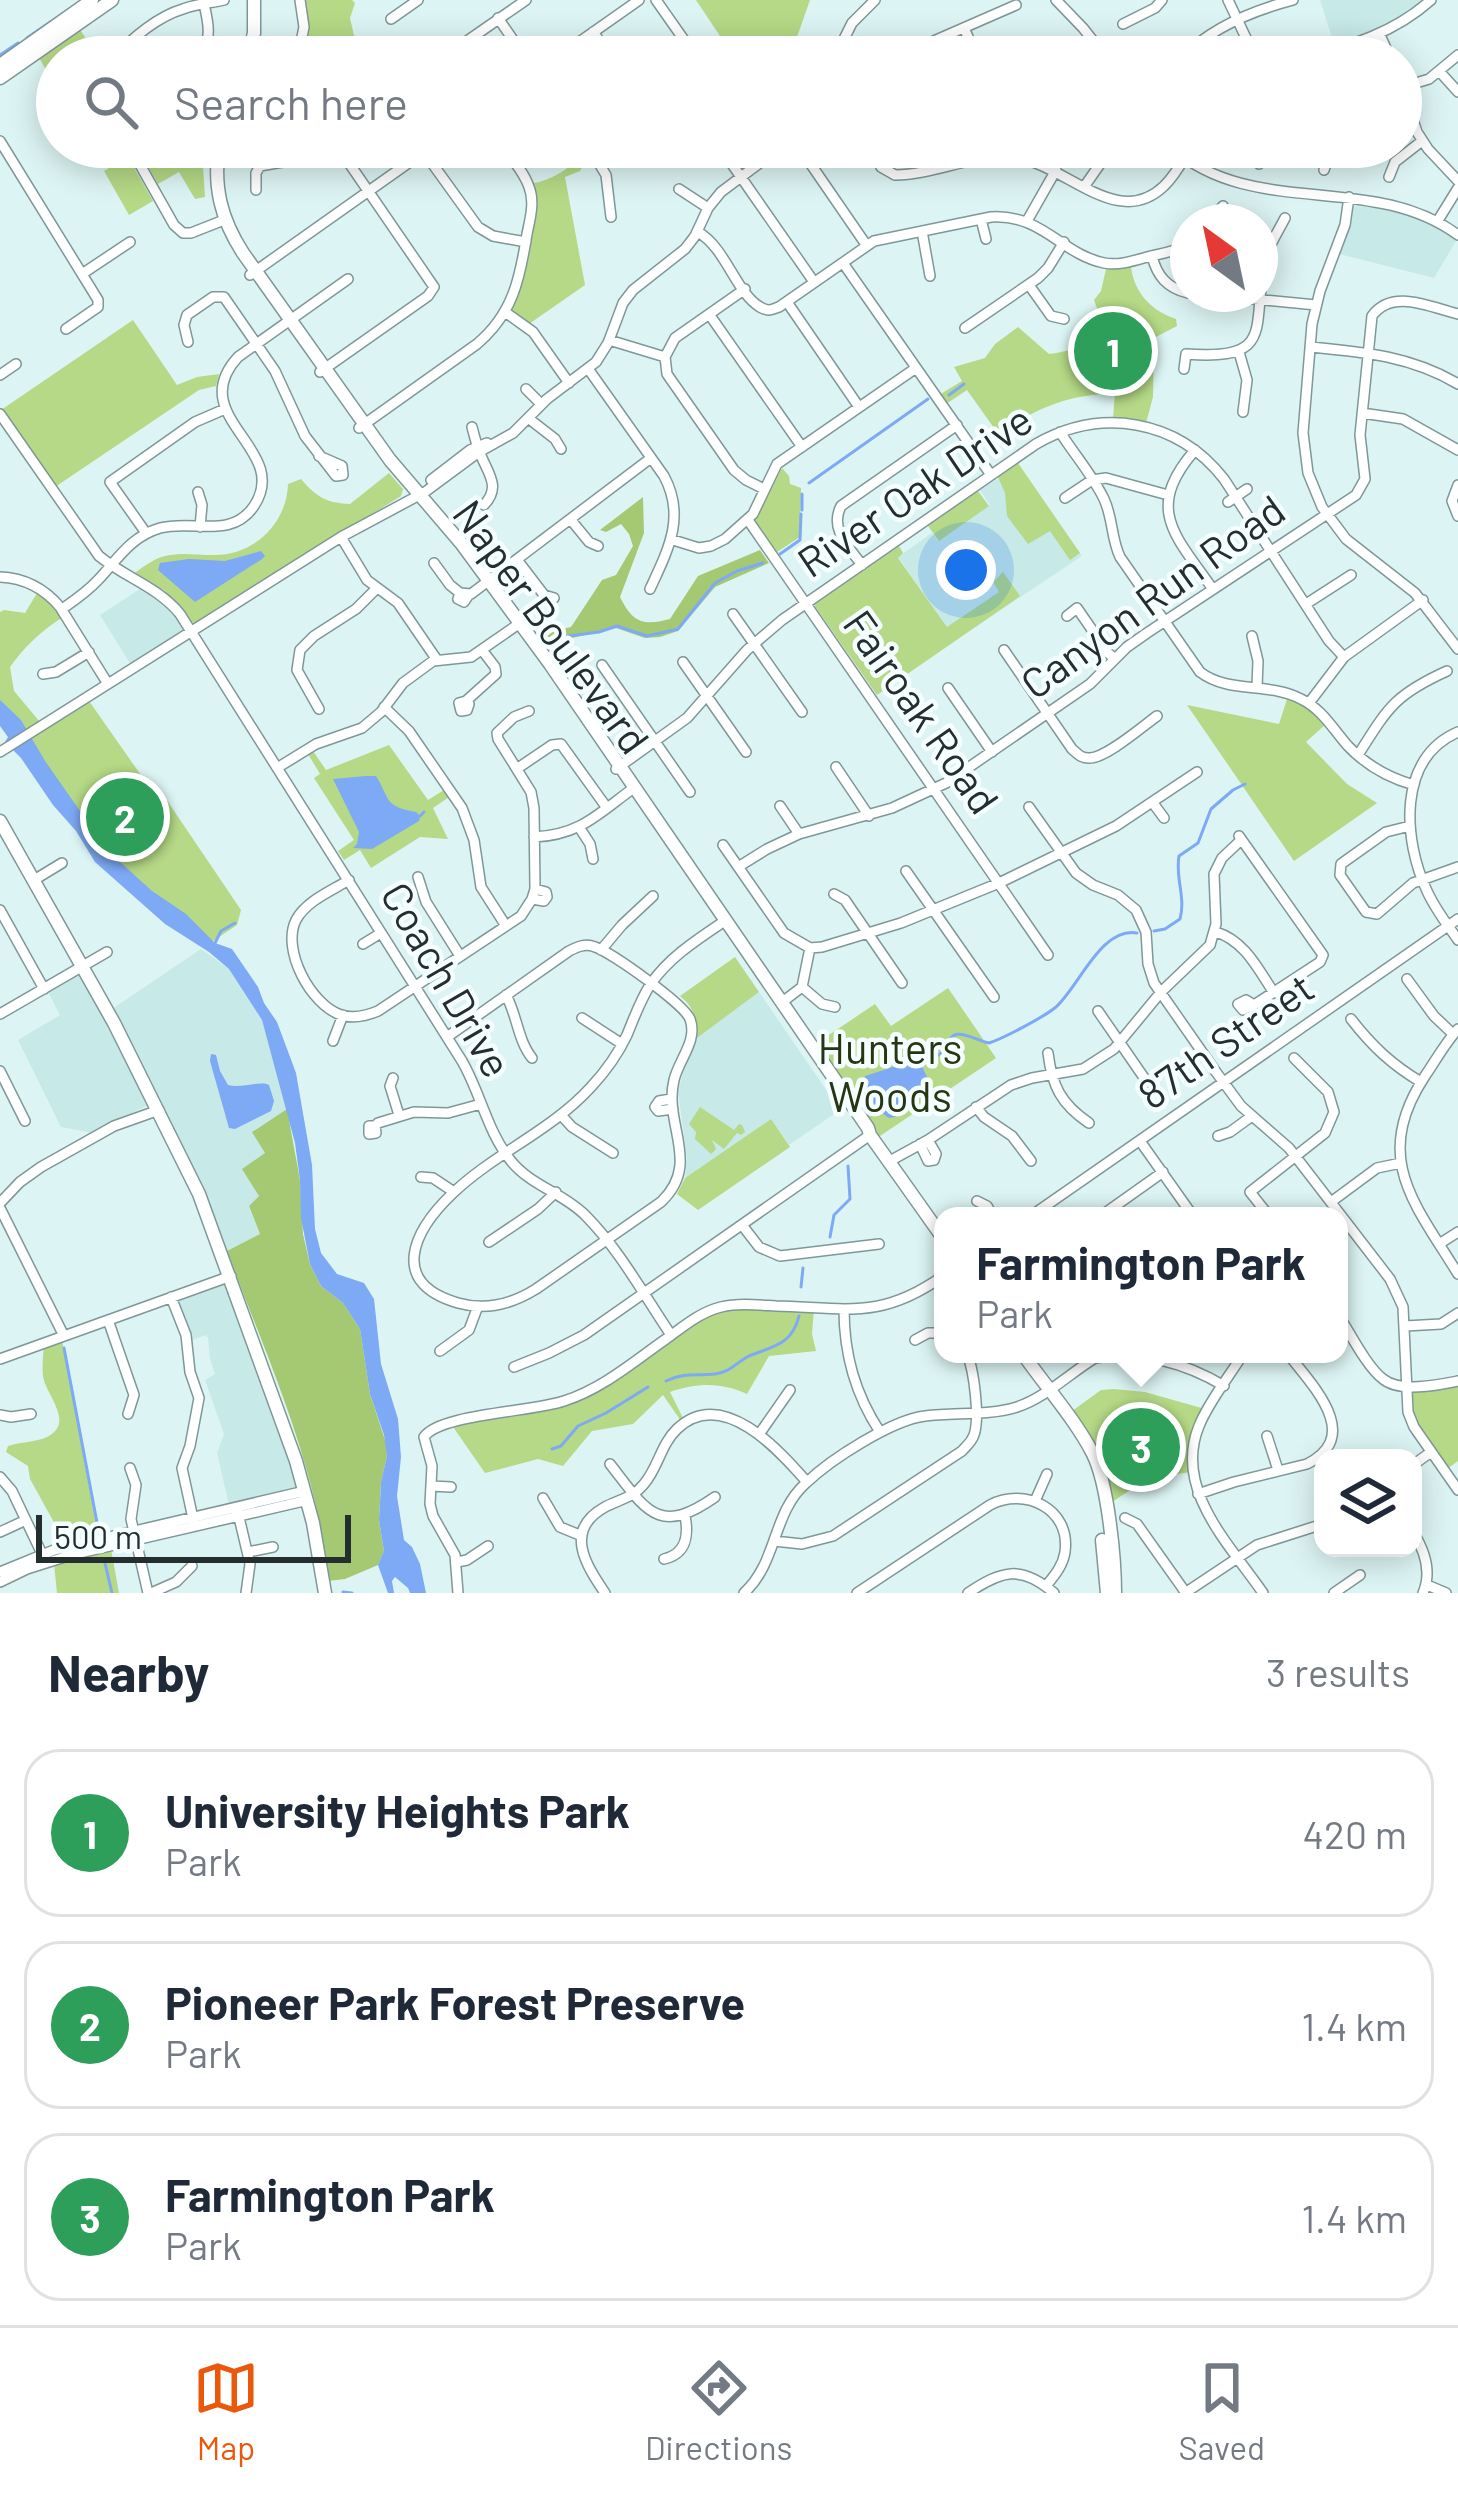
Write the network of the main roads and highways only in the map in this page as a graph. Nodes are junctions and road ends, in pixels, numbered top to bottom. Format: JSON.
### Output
{"nodes":[{"id":1,"x":92,"y":0,"type":"edge"},
{"id":2,"x":112,"y":0,"type":"edge"},
{"id":3,"x":255,"y":1,"type":"edge"},
{"id":4,"x":41,"y":36,"type":"edge"},
{"id":5,"x":60,"y":36,"type":"edge"},
{"id":6,"x":260,"y":36,"type":"edge"},
{"id":7,"x":36,"y":40,"type":"edge"},
{"id":8,"x":36,"y":53,"type":"edge"},
{"id":9,"x":0,"y":65,"type":"edge"},
{"id":10,"x":0,"y":78,"type":"edge"},
{"id":11,"x":216,"y":168,"type":"edge"},
{"id":12,"x":0,"y":821,"type":"edge"},
{"id":13,"x":888,"y":1162,"type":"junction"},
{"id":14,"x":934,"y":1225,"type":"edge"},
{"id":15,"x":934,"y":1237,"type":"edge"},
{"id":16,"x":1025,"y":1363,"type":"edge"},
{"id":17,"x":325,"y":1593,"type":"edge"},
{"id":18,"x":1111,"y":1593,"type":"edge"}],
"edges":[{"from":1,"to":4,"type":"main road"},
{"from":2,"to":5,"type":"main road"},
{"from":3,"to":6,"type":"main road"},
{"from":7,"to":9,"type":"main road"},
{"from":8,"to":10,"type":"main road"},
{"from":11,"to":13,"type":"main road","name":"Naper Boulevard"},
{"from":12,"to":17,"type":"main road"},
{"from":13,"to":14,"type":"main road","name":"Naper Boulevard"},
{"from":13,"to":15,"type":"main road","name":"Naper Boulevard"},
{"from":16,"to":18,"type":"main road"}]}
